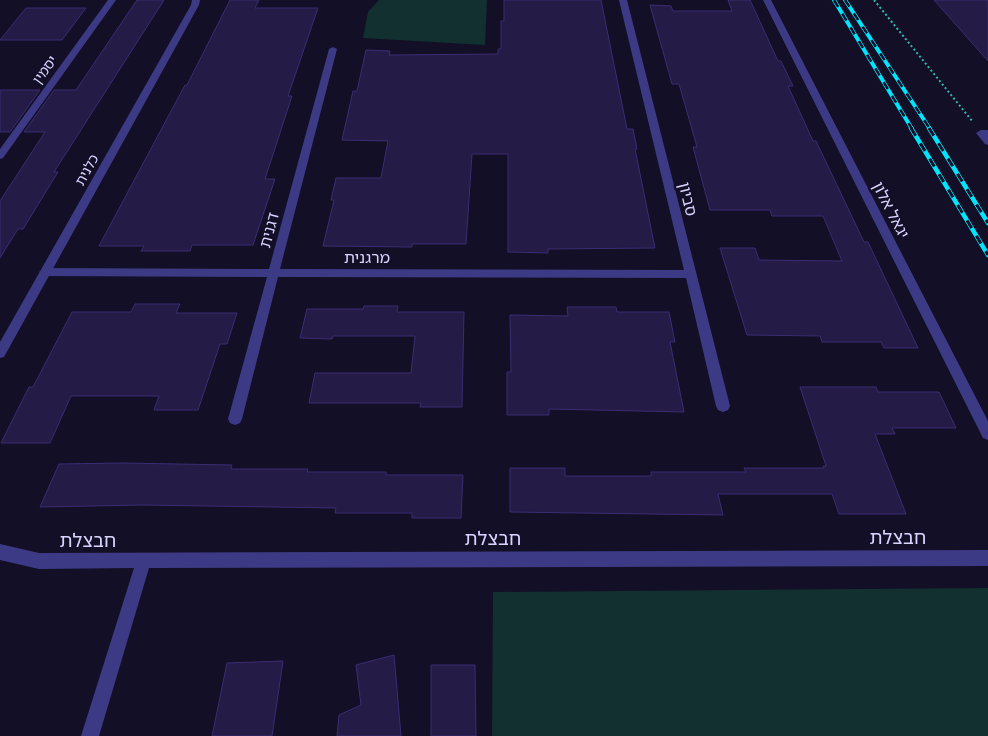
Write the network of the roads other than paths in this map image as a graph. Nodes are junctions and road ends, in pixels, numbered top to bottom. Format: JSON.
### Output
{"nodes":[{"id":1,"x":112,"y":0,"type":"edge"},
{"id":2,"x":196,"y":0,"type":"edge"},
{"id":3,"x":622,"y":0,"type":"edge"},
{"id":4,"x":767,"y":0,"type":"edge"},
{"id":5,"x":334,"y":50,"type":"dead end"},
{"id":6,"x":985,"y":133,"type":"edge"},
{"id":7,"x":988,"y":142,"type":"edge"},
{"id":8,"x":0,"y":156,"type":"edge"},
{"id":9,"x":45,"y":272,"type":"junction"},
{"id":10,"x":274,"y":272,"type":"junction"},
{"id":11,"x":690,"y":274,"type":"junction"},
{"id":12,"x":0,"y":353,"type":"edge"},
{"id":13,"x":723,"y":406,"type":"dead end"},
{"id":14,"x":235,"y":418,"type":"dead end"},
{"id":15,"x":988,"y":434,"type":"edge"},
{"id":16,"x":0,"y":552,"type":"edge"},
{"id":17,"x":988,"y":558,"type":"edge"},
{"id":18,"x":144,"y":560,"type":"junction"},
{"id":19,"x":90,"y":736,"type":"edge"}],
"edges":[{"from":1,"to":8,"type":"street","name":"יסמין"},
{"from":2,"to":9,"type":"street","name":"כלנית"},
{"from":3,"to":11,"type":"street","name":"סביון"},
{"from":4,"to":15,"type":"street","name":"יגאל אלון"},
{"from":5,"to":10,"type":"street","name":"דגנית"},
{"from":6,"to":7,"type":"street"},
{"from":9,"to":10,"type":"street","name":"מרגנית"},
{"from":9,"to":12,"type":"street","name":"כלנית"},
{"from":10,"to":11,"type":"street","name":"מרגנית"},
{"from":10,"to":14,"type":"street","name":"דגנית"},
{"from":11,"to":13,"type":"street","name":"סביון"},
{"from":16,"to":18,"type":"street","name":"חבצלת"},
{"from":17,"to":18,"type":"street","name":"חבצלת"},
{"from":18,"to":19,"type":"street"}]}
